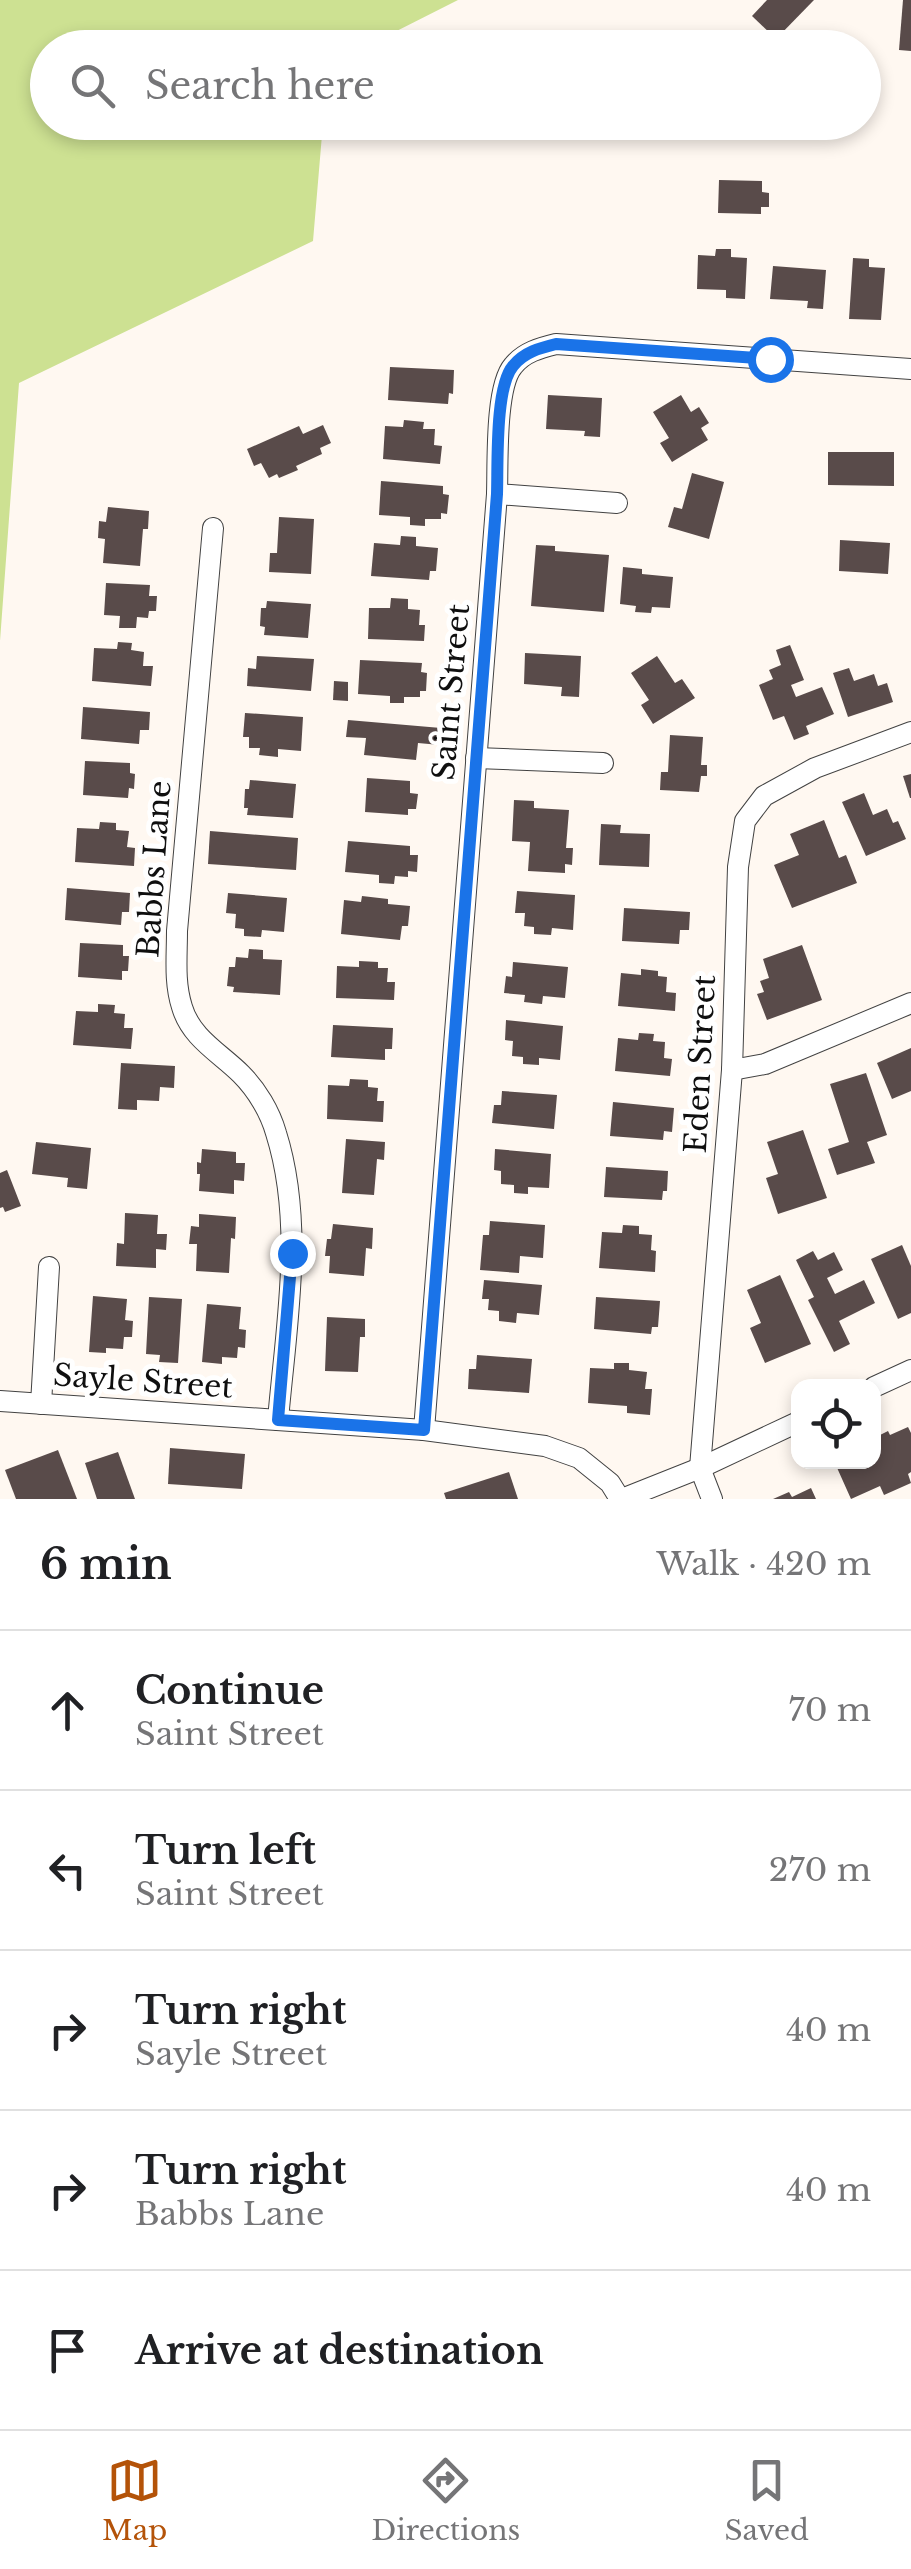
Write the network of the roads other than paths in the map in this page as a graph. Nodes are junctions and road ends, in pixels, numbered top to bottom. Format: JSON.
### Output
{"nodes":[{"id":1,"x":911,"y":369,"type":"edge"},
{"id":2,"x":497,"y":494,"type":"junction"},
{"id":3,"x":617,"y":503,"type":"dead end"},
{"id":4,"x":213,"y":528,"type":"dead end"},
{"id":5,"x":911,"y":732,"type":"edge"},
{"id":6,"x":476,"y":758,"type":"junction"},
{"id":7,"x":603,"y":763,"type":"dead end"},
{"id":8,"x":911,"y":1002,"type":"edge"},
{"id":9,"x":732,"y":1070,"type":"junction"},
{"id":10,"x":49,"y":1267,"type":"dead end"},
{"id":11,"x":911,"y":1370,"type":"edge"},
{"id":12,"x":881,"y":1384,"type":"edge"},
{"id":13,"x":0,"y":1401,"type":"edge"},
{"id":14,"x":41,"y":1404,"type":"junction"},
{"id":15,"x":278,"y":1420,"type":"junction"},
{"id":16,"x":791,"y":1425,"type":"edge"},
{"id":17,"x":424,"y":1430,"type":"junction"},
{"id":18,"x":700,"y":1468,"type":"junction"},
{"id":19,"x":621,"y":1499,"type":"edge"},
{"id":20,"x":712,"y":1499,"type":"edge"}],
"edges":[{"from":1,"to":2,"type":"street","name":"Saint Street"},
{"from":2,"to":3,"type":"street"},
{"from":2,"to":6,"type":"street","name":"Saint Street"},
{"from":4,"to":15,"type":"street","name":"Babbs Lane"},
{"from":5,"to":9,"type":"street","name":"Eden Street"},
{"from":6,"to":7,"type":"street"},
{"from":6,"to":17,"type":"street","name":"Saint Street"},
{"from":8,"to":9,"type":"street"},
{"from":9,"to":18,"type":"street","name":"Eden Street"},
{"from":10,"to":14,"type":"street"},
{"from":11,"to":12,"type":"street"},
{"from":13,"to":14,"type":"street","name":"Sayle Street"},
{"from":14,"to":15,"type":"street","name":"Sayle Street"},
{"from":15,"to":17,"type":"street","name":"Sayle Street"},
{"from":16,"to":18,"type":"street"},
{"from":17,"to":19,"type":"street","name":"Sayle Street"},
{"from":18,"to":19,"type":"street"},
{"from":18,"to":20,"type":"street","name":"Eden Street"}]}
